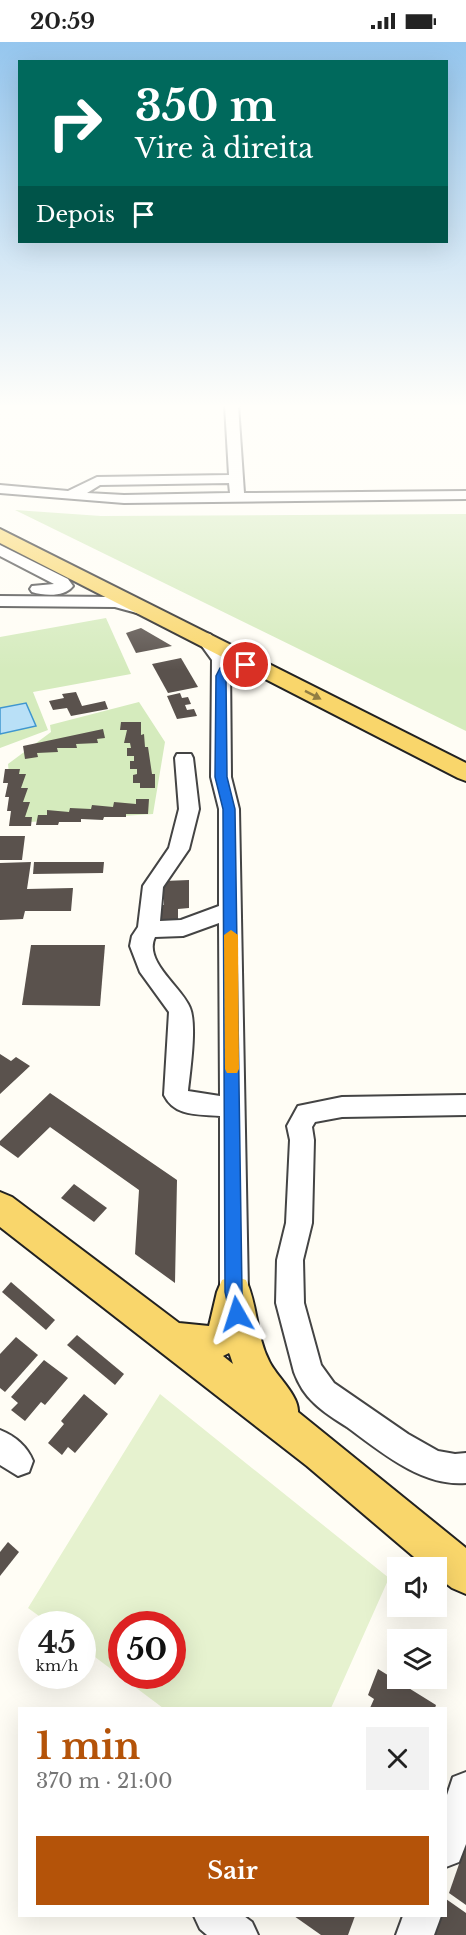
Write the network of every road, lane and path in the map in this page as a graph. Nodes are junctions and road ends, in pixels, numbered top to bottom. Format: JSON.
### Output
{"nodes":[{"id":1,"x":43,"y":493,"type":"edge"},
{"id":2,"x":75,"y":493,"type":"edge"},
{"id":3,"x":237,"y":493,"type":"edge"},
{"id":4,"x":466,"y":495,"type":"edge"},
{"id":5,"x":70,"y":496,"type":"junction"},
{"id":6,"x":237,"y":498,"type":"junction"},
{"id":7,"x":0,"y":535,"type":"edge"},
{"id":8,"x":0,"y":550,"type":"edge"},
{"id":9,"x":85,"y":577,"type":"junction"},
{"id":10,"x":0,"y":588,"type":"edge"},
{"id":11,"x":0,"y":601,"type":"edge"},
{"id":12,"x":39,"y":601,"type":"junction"},
{"id":13,"x":153,"y":612,"type":"junction"},
{"id":14,"x":204,"y":639,"type":"junction"},
{"id":15,"x":261,"y":669,"type":"junction"},
{"id":16,"x":221,"y":676,"type":"junction"},
{"id":17,"x":184,"y":758,"type":"dead end"},
{"id":18,"x":466,"y":773,"type":"edge"},
{"id":19,"x":231,"y":910,"type":"junction"},
{"id":20,"x":149,"y":928,"type":"junction"},
{"id":21,"x":466,"y":1105,"type":"edge"},
{"id":22,"x":232,"y":1107,"type":"junction"},
{"id":23,"x":0,"y":1207,"type":"edge"},
{"id":24,"x":234,"y":1292,"type":"junction"},
{"id":25,"x":171,"y":1339,"type":"junction"},
{"id":26,"x":236,"y":1387,"type":"junction"},
{"id":27,"x":320,"y":1453,"type":"junction"},
{"id":28,"x":466,"y":1468,"type":"edge"},
{"id":29,"x":461,"y":1566,"type":"edge"},
{"id":30,"x":466,"y":1790,"type":"edge"},
{"id":31,"x":447,"y":1846,"type":"edge"},
{"id":32,"x":214,"y":1917,"type":"edge"},
{"id":33,"x":422,"y":1917,"type":"edge"},
{"id":34,"x":239,"y":1935,"type":"edge"},
{"id":35,"x":415,"y":1935,"type":"edge"}],
"edges":[{"from":1,"to":5,"type":"street"},
{"from":2,"to":5,"type":"street"},
{"from":3,"to":6,"type":"street"},
{"from":4,"to":6,"type":"street"},
{"from":5,"to":6,"type":"street"},
{"from":7,"to":9,"type":"main road"},
{"from":8,"to":10,"type":"street"},
{"from":9,"to":12,"type":"street"},
{"from":9,"to":13,"type":"main road"},
{"from":11,"to":12,"type":"street"},
{"from":12,"to":13,"type":"street"},
{"from":13,"to":14,"type":"main road"},
{"from":14,"to":15,"type":"main road"},
{"from":14,"to":16,"type":"street"},
{"from":15,"to":16,"type":"street"},
{"from":15,"to":18,"type":"main road","one_way":true},
{"from":16,"to":19,"type":"street"},
{"from":17,"to":20,"type":"street"},
{"from":19,"to":20,"type":"street"},
{"from":19,"to":22,"type":"street"},
{"from":20,"to":22,"type":"street"},
{"from":21,"to":28,"type":"street"},
{"from":22,"to":24,"type":"street"},
{"from":23,"to":25,"type":"main road"},
{"from":24,"to":25,"type":"main road"},
{"from":24,"to":26,"type":"main road"},
{"from":24,"to":27,"type":"main road"},
{"from":25,"to":26,"type":"main road"},
{"from":26,"to":27,"type":"main road"},
{"from":27,"to":29,"type":"main road"},
{"from":30,"to":31,"type":"street"},
{"from":32,"to":34,"type":"street"},
{"from":33,"to":35,"type":"street"}]}
